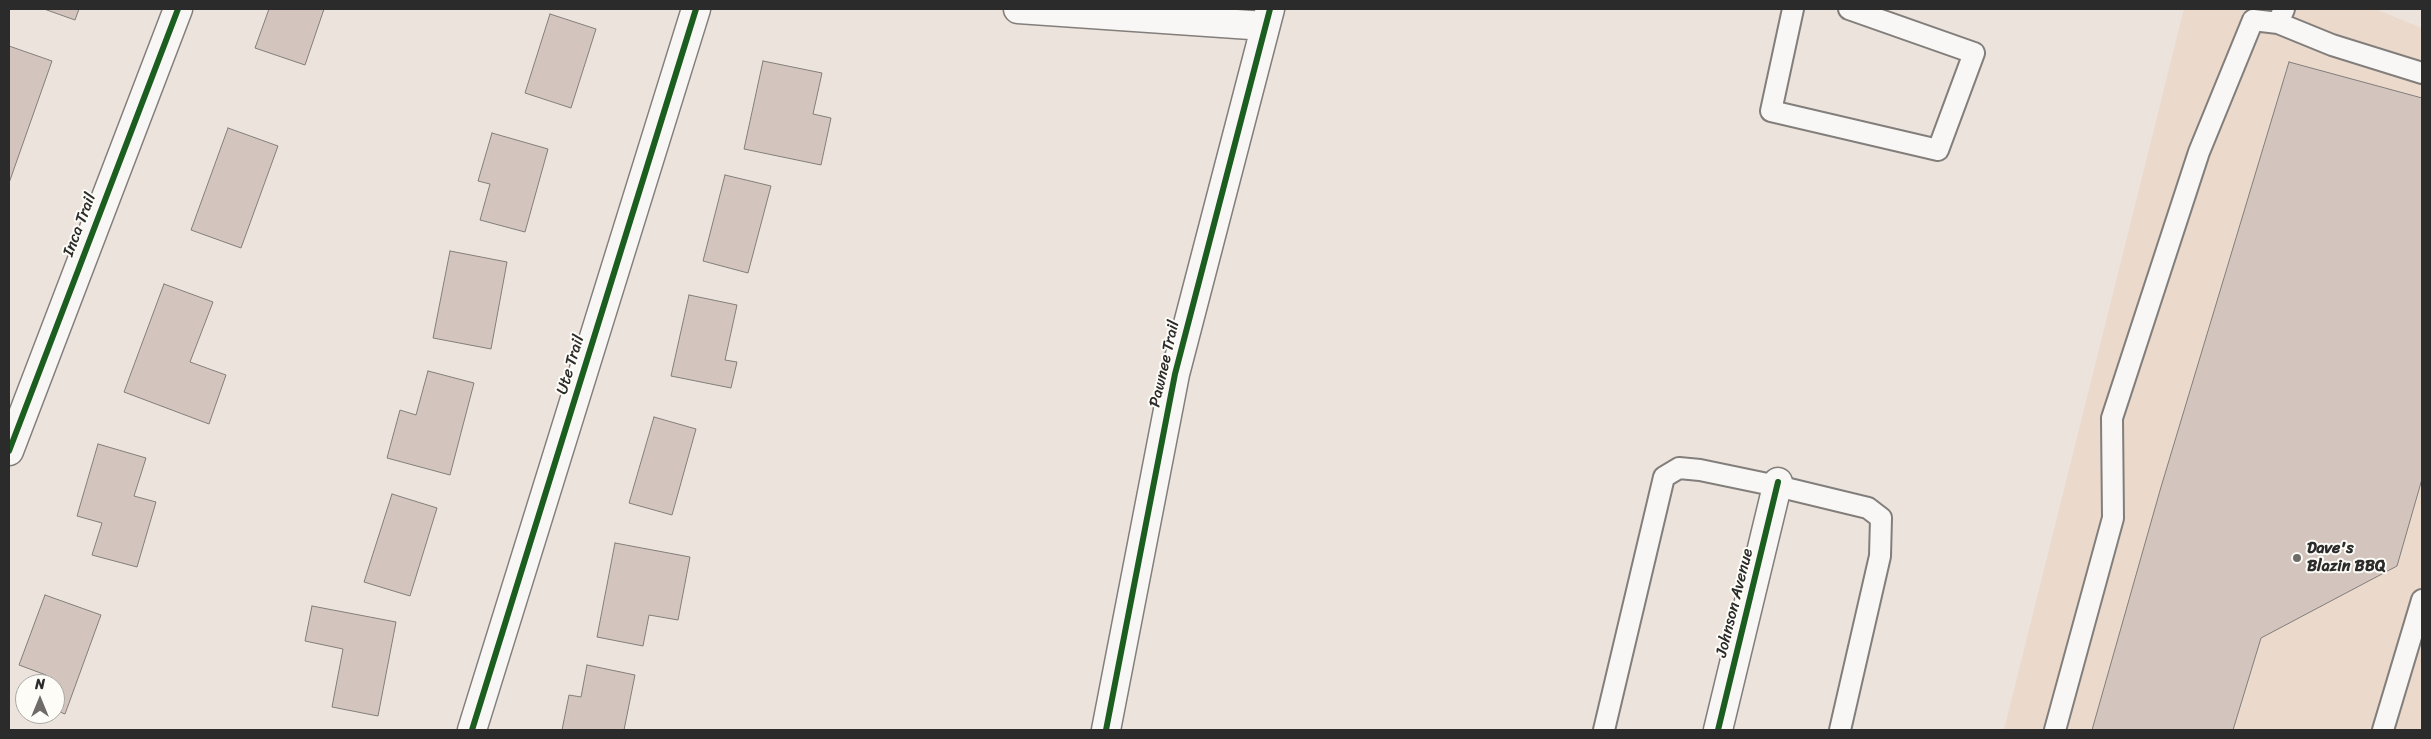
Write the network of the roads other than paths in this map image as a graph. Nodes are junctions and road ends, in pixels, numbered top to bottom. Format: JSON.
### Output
{"nodes":[{"id":1,"x":178,"y":9,"type":"edge"},
{"id":2,"x":696,"y":9,"type":"edge"},
{"id":3,"x":1793,"y":9,"type":"edge"},
{"id":4,"x":1849,"y":9,"type":"edge"},
{"id":5,"x":1033,"y":10,"type":"edge"},
{"id":6,"x":2281,"y":16,"type":"edge"},
{"id":7,"x":1267,"y":17,"type":"edge"},
{"id":8,"x":2422,"y":73,"type":"edge"},
{"id":9,"x":9,"y":451,"type":"edge"},
{"id":10,"x":1778,"y":484,"type":"junction"},
{"id":11,"x":2422,"y":600,"type":"edge"},
{"id":12,"x":472,"y":730,"type":"edge"},
{"id":13,"x":1106,"y":730,"type":"edge"},
{"id":14,"x":1604,"y":730,"type":"edge"},
{"id":15,"x":1718,"y":730,"type":"edge"},
{"id":16,"x":1840,"y":730,"type":"edge"},
{"id":17,"x":2055,"y":730,"type":"edge"},
{"id":18,"x":2383,"y":730,"type":"edge"}],
"edges":[{"from":1,"to":9,"type":"street","name":"Inca Trail"},
{"from":2,"to":12,"type":"street","name":"Ute Trail"},
{"from":3,"to":4,"type":"lane"},
{"from":5,"to":7,"type":"street"},
{"from":6,"to":8,"type":"lane"},
{"from":6,"to":17,"type":"lane"},
{"from":7,"to":13,"type":"street","name":"Pawnee Trail"},
{"from":10,"to":14,"type":"lane"},
{"from":10,"to":15,"type":"street","name":"Johnson Avenue"},
{"from":10,"to":16,"type":"lane"},
{"from":11,"to":18,"type":"lane"}]}
